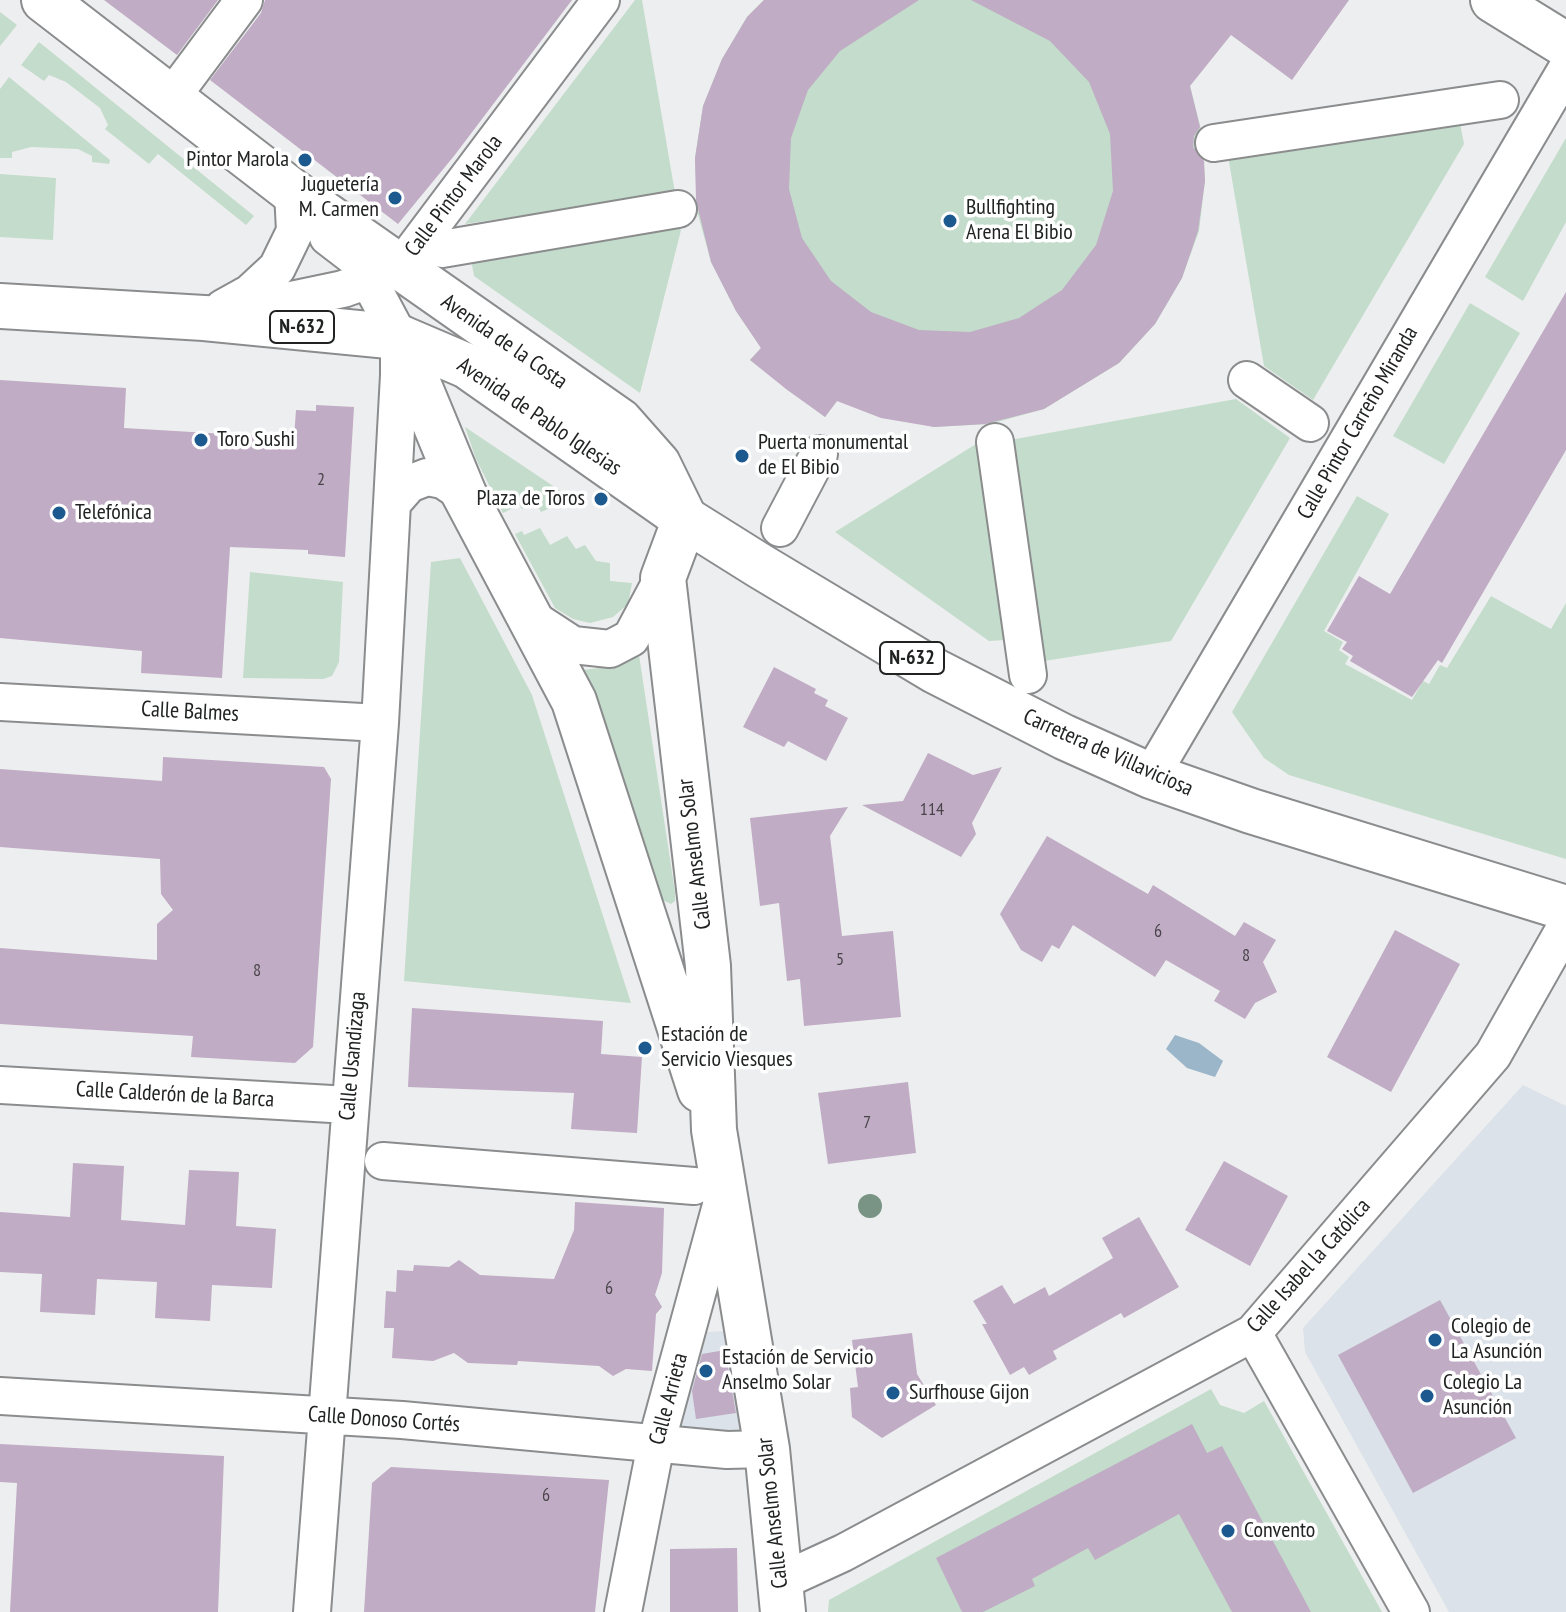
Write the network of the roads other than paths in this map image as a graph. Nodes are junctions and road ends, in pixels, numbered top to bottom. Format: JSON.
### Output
{"nodes":[{"id":1,"x":44,"y":0,"type":"edge"},
{"id":2,"x":244,"y":0,"type":"edge"},
{"id":3,"x":601,"y":0,"type":"edge"},
{"id":4,"x":1493,"y":0,"type":"edge"},
{"id":5,"x":1566,"y":45,"type":"edge"},
{"id":6,"x":1566,"y":70,"type":"edge"},
{"id":7,"x":171,"y":98,"type":"junction"},
{"id":8,"x":1500,"y":100,"type":"dead end"},
{"id":9,"x":1214,"y":143,"type":"dead end"},
{"id":10,"x":293,"y":192,"type":"junction"},
{"id":11,"x":678,"y":209,"type":"dead end"},
{"id":12,"x":442,"y":249,"type":"dead end"},
{"id":13,"x":384,"y":275,"type":"junction"},
{"id":14,"x":0,"y":306,"type":"edge"},
{"id":15,"x":204,"y":318,"type":"junction"},
{"id":16,"x":399,"y":337,"type":"junction"},
{"id":17,"x":1247,"y":380,"type":"dead end"},
{"id":18,"x":1310,"y":423,"type":"dead end"},
{"id":19,"x":995,"y":442,"type":"dead end"},
{"id":20,"x":819,"y":454,"type":"dead end"},
{"id":21,"x":464,"y":494,"type":"junction"},
{"id":22,"x":395,"y":500,"type":"junction"},
{"id":23,"x":685,"y":519,"type":"junction"},
{"id":24,"x":780,"y":528,"type":"dead end"},
{"id":25,"x":663,"y":578,"type":"junction"},
{"id":26,"x":530,"y":617,"type":"junction"},
{"id":27,"x":1028,"y":675,"type":"dead end"},
{"id":28,"x":0,"y":702,"type":"edge"},
{"id":29,"x":380,"y":723,"type":"junction"},
{"id":30,"x":1151,"y":776,"type":"junction"},
{"id":31,"x":1566,"y":908,"type":"edge"},
{"id":32,"x":1566,"y":926,"type":"edge"},
{"id":33,"x":0,"y":1085,"type":"edge"},
{"id":34,"x":349,"y":1105,"type":"junction"},
{"id":35,"x":714,"y":1130,"type":"junction"},
{"id":36,"x":383,"y":1161,"type":"dead end"},
{"id":37,"x":709,"y":1188,"type":"junction"},
{"id":38,"x":1253,"y":1333,"type":"junction"},
{"id":39,"x":0,"y":1396,"type":"edge"},
{"id":40,"x":325,"y":1415,"type":"junction"},
{"id":41,"x":656,"y":1444,"type":"junction"},
{"id":42,"x":767,"y":1449,"type":"junction"},
{"id":43,"x":783,"y":1596,"type":"edge"},
{"id":44,"x":312,"y":1612,"type":"edge"},
{"id":45,"x":623,"y":1612,"type":"edge"},
{"id":46,"x":1411,"y":1612,"type":"edge"}],
"edges":[{"from":1,"to":7,"type":"main road","name":"Avenida de la Costa"},
{"from":2,"to":7,"type":"street"},
{"from":3,"to":13,"type":"street","name":"Calle Pintor Marola"},
{"from":4,"to":5,"type":"main road"},
{"from":6,"to":30,"type":"street","name":"Calle Pintor Carreño Miranda"},
{"from":7,"to":10,"type":"main road","name":"Avenida de la Costa"},
{"from":8,"to":9,"type":"street"},
{"from":10,"to":13,"type":"main road","name":"Avenida de la Costa"},
{"from":10,"to":15,"type":"street"},
{"from":11,"to":12,"type":"street"},
{"from":13,"to":15,"type":"street"},
{"from":13,"to":16,"type":"street"},
{"from":13,"to":23,"type":"main road","name":"Avenida de la Costa"},
{"from":14,"to":15,"type":"main road","name":"Avenida de Pablo Iglesias","number":"N-632"},
{"from":15,"to":16,"type":"main road","name":"Avenida de Pablo Iglesias","number":"N-632"},
{"from":16,"to":21,"type":"main road","name":"Calle Anselmo Solar"},
{"from":16,"to":22,"type":"street","name":"Calle Usandizaga"},
{"from":16,"to":23,"type":"main road","name":"Avenida de Pablo Iglesias","number":"N-632"},
{"from":17,"to":18,"type":"street"},
{"from":19,"to":27,"type":"street"},
{"from":20,"to":24,"type":"street"},
{"from":21,"to":22,"type":"street"},
{"from":21,"to":26,"type":"main road","name":"Calle Anselmo Solar"},
{"from":22,"to":29,"type":"street","name":"Calle Usandizaga"},
{"from":23,"to":25,"type":"main road"},
{"from":23,"to":30,"type":"main road","name":"Carretera de Villaviciosa","number":"N-632"},
{"from":25,"to":26,"type":"street"},
{"from":25,"to":35,"type":"main road","name":"Calle Anselmo Solar"},
{"from":26,"to":35,"type":"main road","name":"Calle Anselmo Solar"},
{"from":28,"to":29,"type":"street","name":"Calle Balmes"},
{"from":29,"to":34,"type":"street","name":"Calle Usandizaga"},
{"from":30,"to":31,"type":"main road","name":"Carretera de Villaviciosa","number":"N-632"},
{"from":32,"to":38,"type":"street","name":"Calle Isabel la Católica"},
{"from":33,"to":34,"type":"street","name":"Calle Calderón de la Barca"},
{"from":34,"to":40,"type":"street","name":"Calle Usandizaga"},
{"from":35,"to":37,"type":"main road","name":"Calle Anselmo Solar"},
{"from":36,"to":37,"type":"street"},
{"from":37,"to":41,"type":"street","name":"Calle Arrieta"},
{"from":37,"to":42,"type":"main road","name":"Calle Anselmo Solar"},
{"from":38,"to":43,"type":"street","name":"Calle Isabel la Católica"},
{"from":38,"to":46,"type":"street"},
{"from":39,"to":40,"type":"street","name":"Calle Donoso Cortés"},
{"from":40,"to":41,"type":"street","name":"Calle Donoso Cortés"},
{"from":40,"to":44,"type":"street","name":"Calle Usandizaga"},
{"from":41,"to":42,"type":"street","name":"Calle Donoso Cortés"},
{"from":41,"to":45,"type":"street","name":"Calle Arrieta"},
{"from":42,"to":43,"type":"main road","name":"Calle Anselmo Solar"}]}
